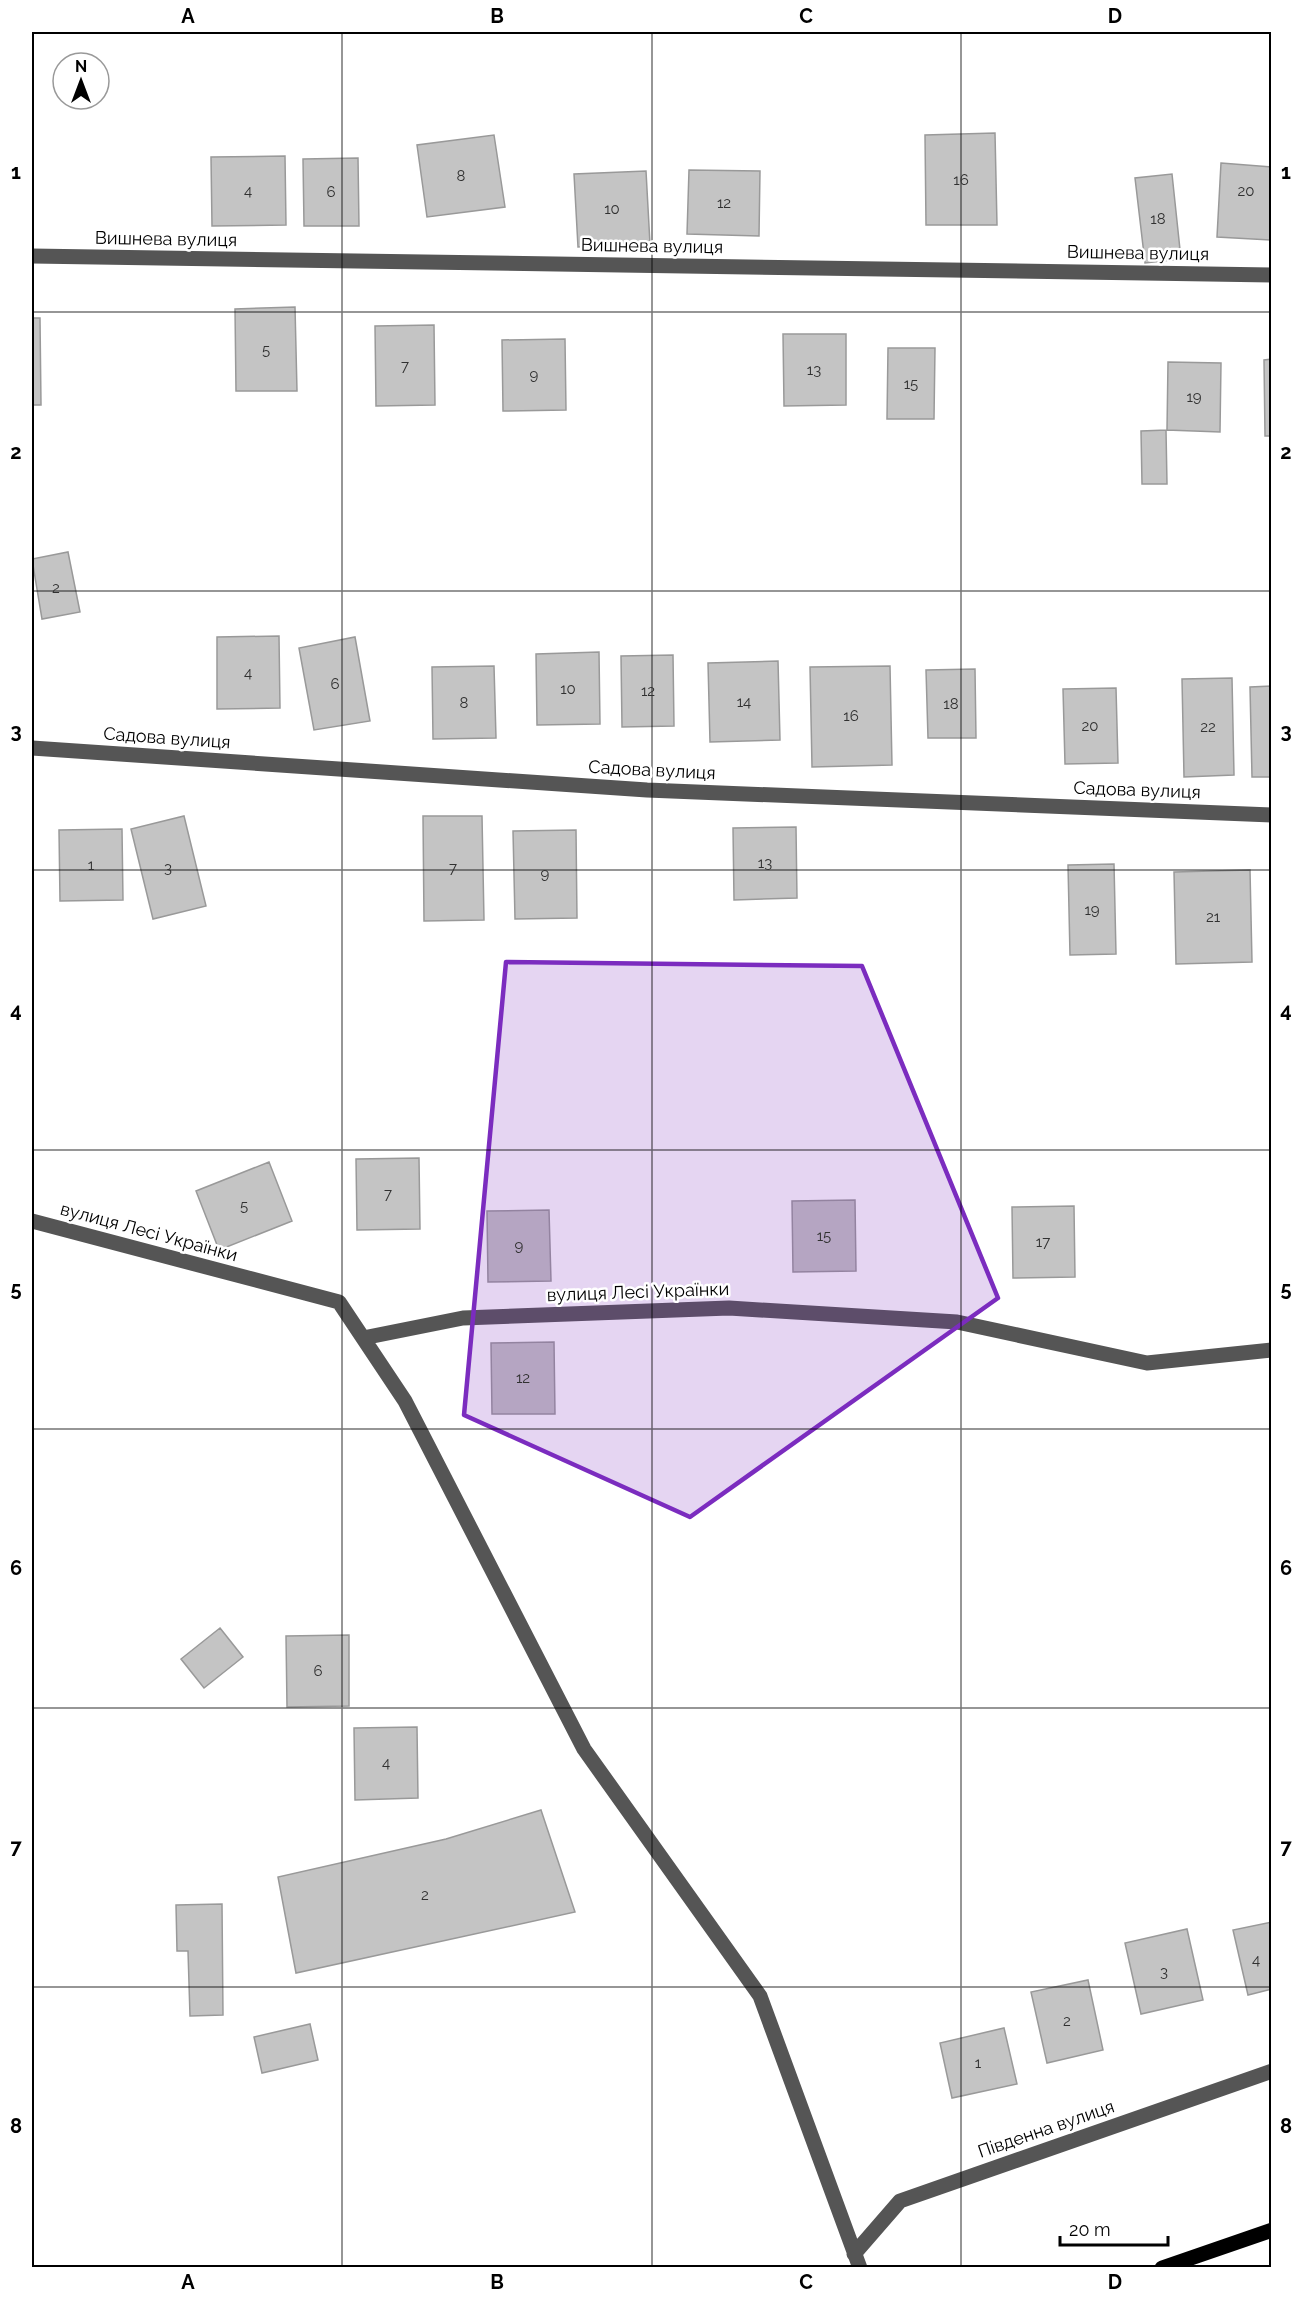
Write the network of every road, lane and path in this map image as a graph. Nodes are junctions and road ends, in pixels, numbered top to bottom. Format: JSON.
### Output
{"nodes":[{"id":1,"x":32,"y":256,"type":"edge"},
{"id":2,"x":1272,"y":275,"type":"edge"},
{"id":3,"x":32,"y":748,"type":"edge"},
{"id":4,"x":1272,"y":815,"type":"edge"},
{"id":5,"x":32,"y":1221,"type":"edge"},
{"id":6,"x":363,"y":1338,"type":"junction"},
{"id":7,"x":1272,"y":1350,"type":"edge"},
{"id":8,"x":1272,"y":2071,"type":"edge"},
{"id":9,"x":1272,"y":2230,"type":"edge"},
{"id":10,"x":857,"y":2261,"type":"edge"},
{"id":11,"x":1162,"y":2268,"type":"edge"}],
"edges":[{"from":1,"to":2,"type":"street","name":"Вишнева вулиця"},
{"from":3,"to":4,"type":"street","name":"Садова вулиця"},
{"from":5,"to":6,"type":"street","name":"вулиця Лесі Українки"},
{"from":6,"to":7,"type":"street","name":"вулиця Лесі Українки"},
{"from":6,"to":10,"type":"street"},
{"from":8,"to":10,"type":"street","name":"Південна вулиця"},
{"from":9,"to":11,"type":"main road"}]}
